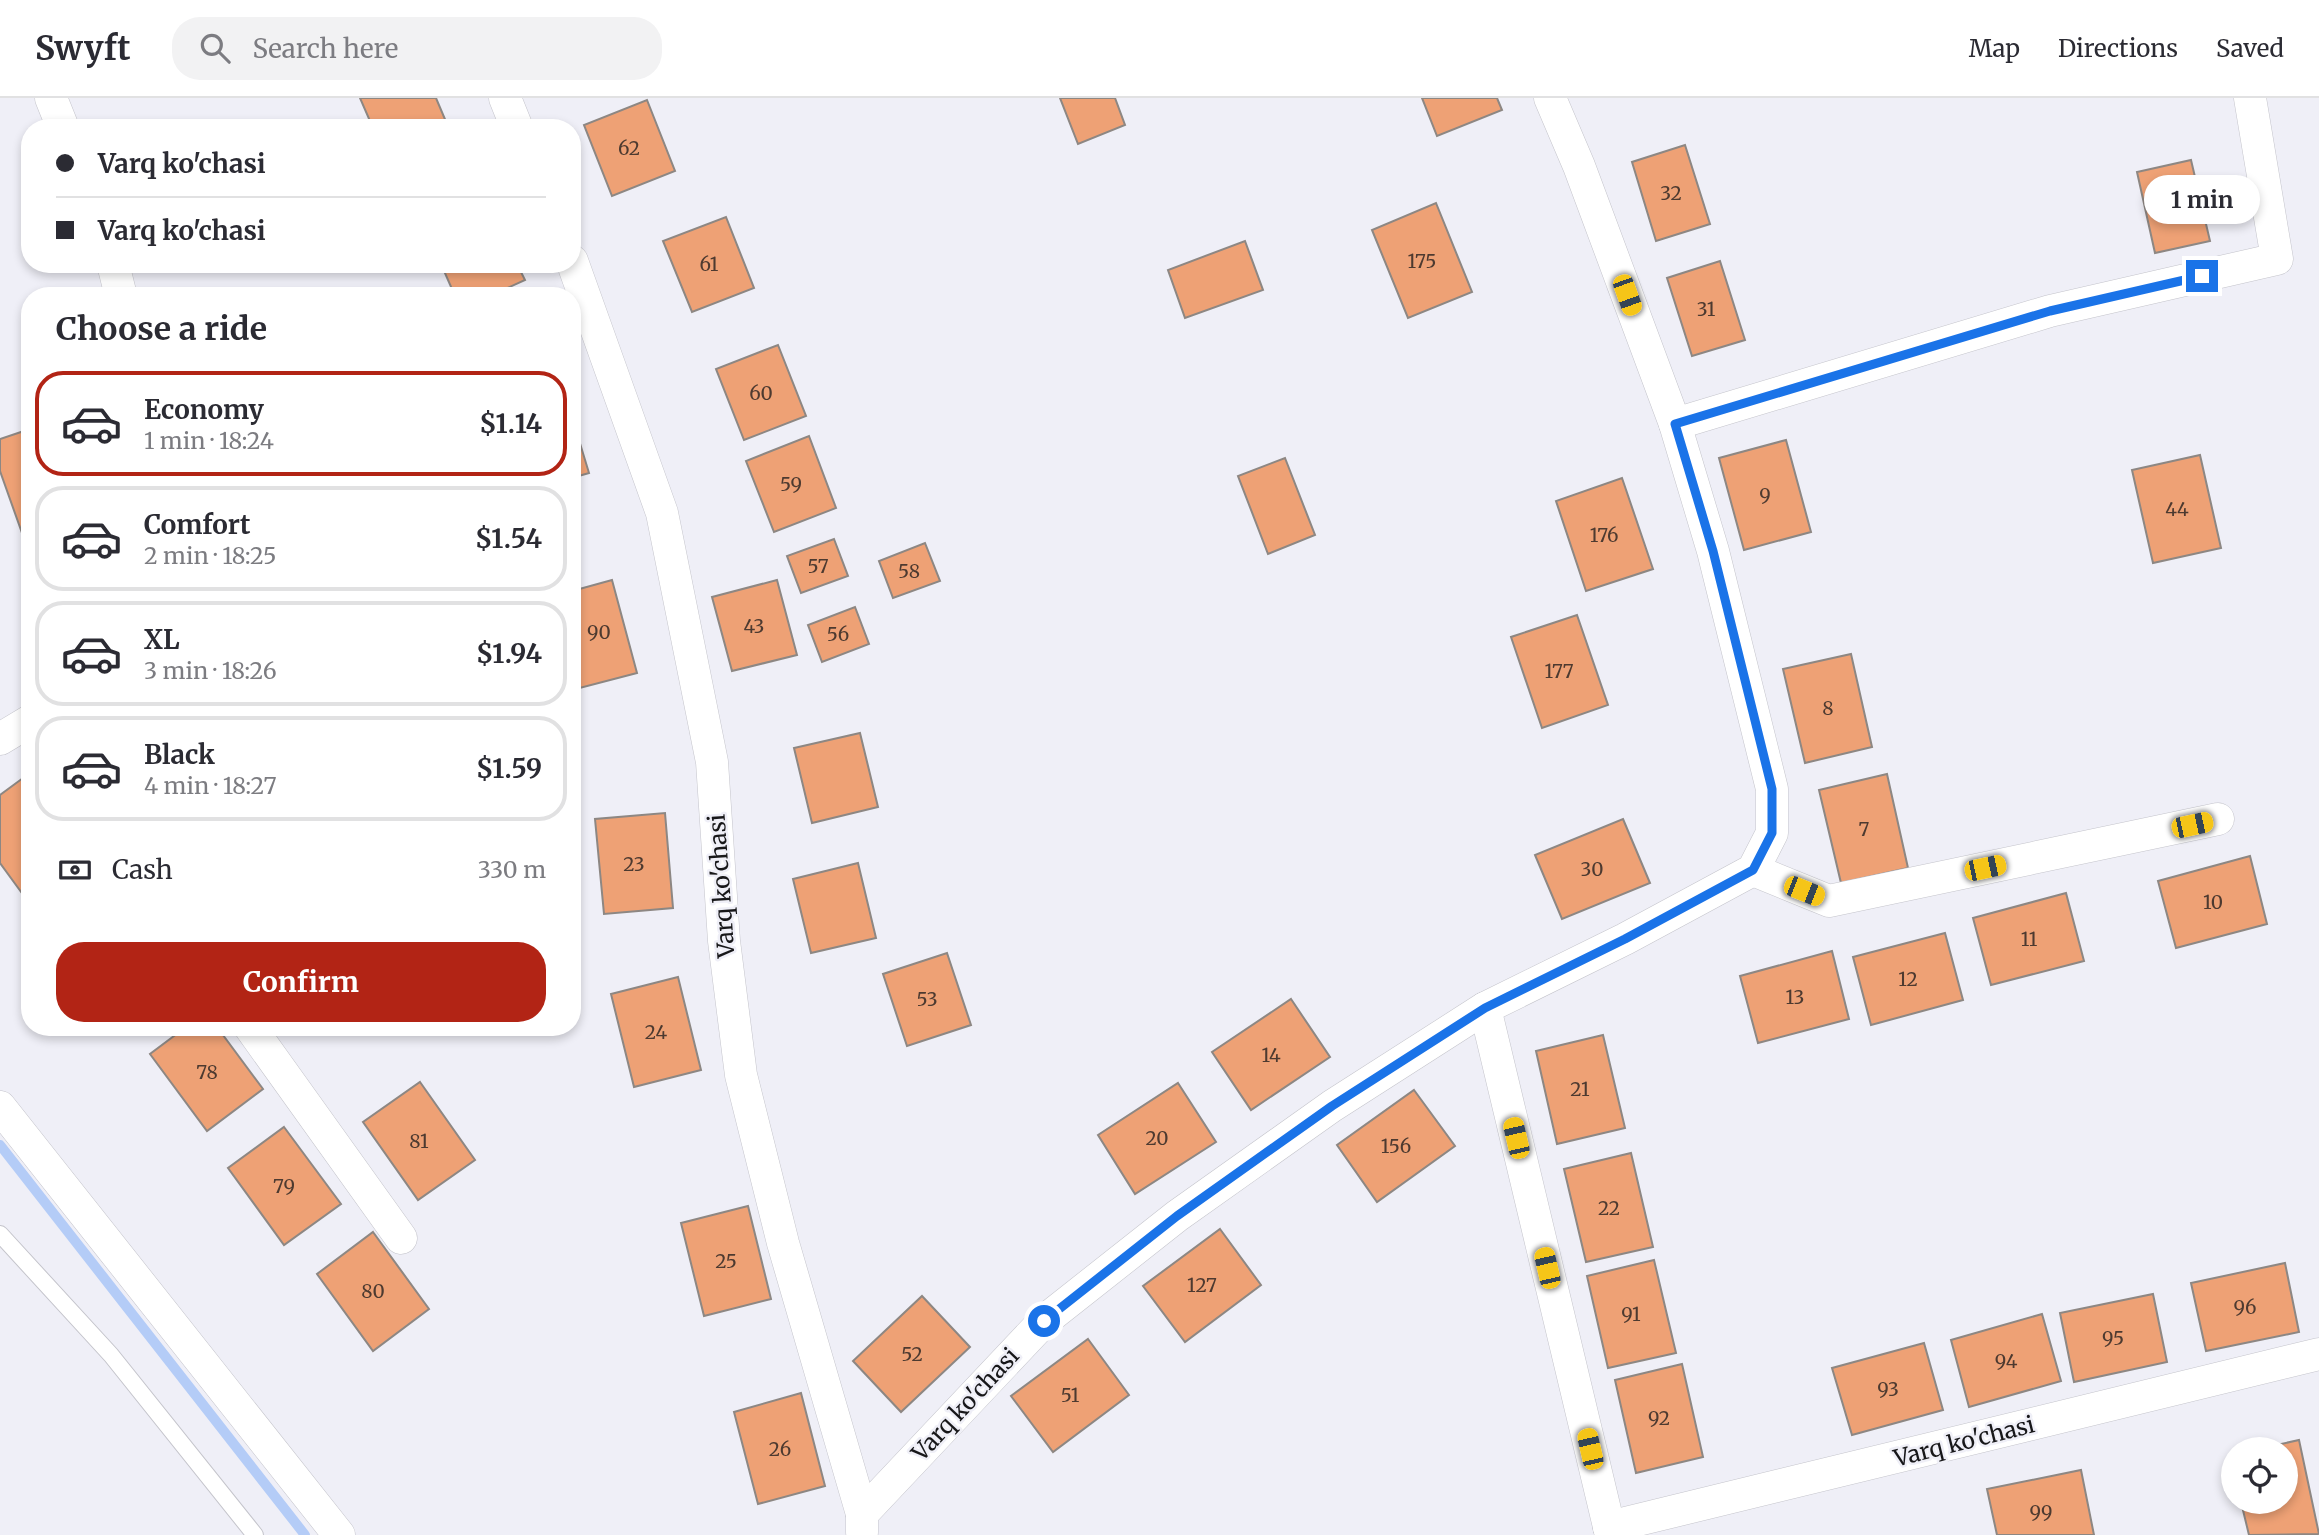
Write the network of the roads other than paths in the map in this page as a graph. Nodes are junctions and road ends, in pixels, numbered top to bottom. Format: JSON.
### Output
{"nodes":[{"id":1,"x":51,"y":98,"type":"edge"},
{"id":2,"x":505,"y":98,"type":"edge"},
{"id":3,"x":1550,"y":98,"type":"edge"},
{"id":4,"x":2250,"y":98,"type":"edge"},
{"id":5,"x":59,"y":119,"type":"edge"},
{"id":6,"x":513,"y":119,"type":"edge"},
{"id":7,"x":576,"y":273,"type":"edge"},
{"id":8,"x":1675,"y":424,"type":"junction"},
{"id":9,"x":21,"y":726,"type":"edge"},
{"id":10,"x":0,"y":739,"type":"edge"},
{"id":11,"x":2218,"y":819,"type":"dead end"},
{"id":12,"x":1753,"y":870,"type":"junction"},
{"id":13,"x":1485,"y":1008,"type":"junction"},
{"id":14,"x":256,"y":1036,"type":"edge"},
{"id":15,"x":0,"y":1107,"type":"edge"},
{"id":16,"x":0,"y":1234,"type":"edge"},
{"id":17,"x":401,"y":1238,"type":"dead end"},
{"id":18,"x":2319,"y":1354,"type":"edge"},
{"id":19,"x":862,"y":1525,"type":"edge"},
{"id":20,"x":1610,"y":1531,"type":"edge"},
{"id":21,"x":255,"y":1535,"type":"edge"},
{"id":22,"x":339,"y":1535,"type":"edge"}],
"edges":[{"from":1,"to":5,"type":"street"},
{"from":2,"to":6,"type":"street"},
{"from":3,"to":8,"type":"street"},
{"from":4,"to":8,"type":"street"},
{"from":7,"to":19,"type":"street","name":"Varq ko'chasi"},
{"from":8,"to":12,"type":"street"},
{"from":9,"to":10,"type":"street"},
{"from":11,"to":12,"type":"street"},
{"from":12,"to":13,"type":"street","name":"Varq ko'chasi"},
{"from":13,"to":19,"type":"street","name":"Varq ko'chasi"},
{"from":13,"to":20,"type":"street","name":"Varq ko'chasi"},
{"from":14,"to":17,"type":"street"},
{"from":15,"to":22,"type":"street"},
{"from":16,"to":21,"type":"lane"},
{"from":18,"to":20,"type":"street","name":"Varq ko'chasi"}]}
